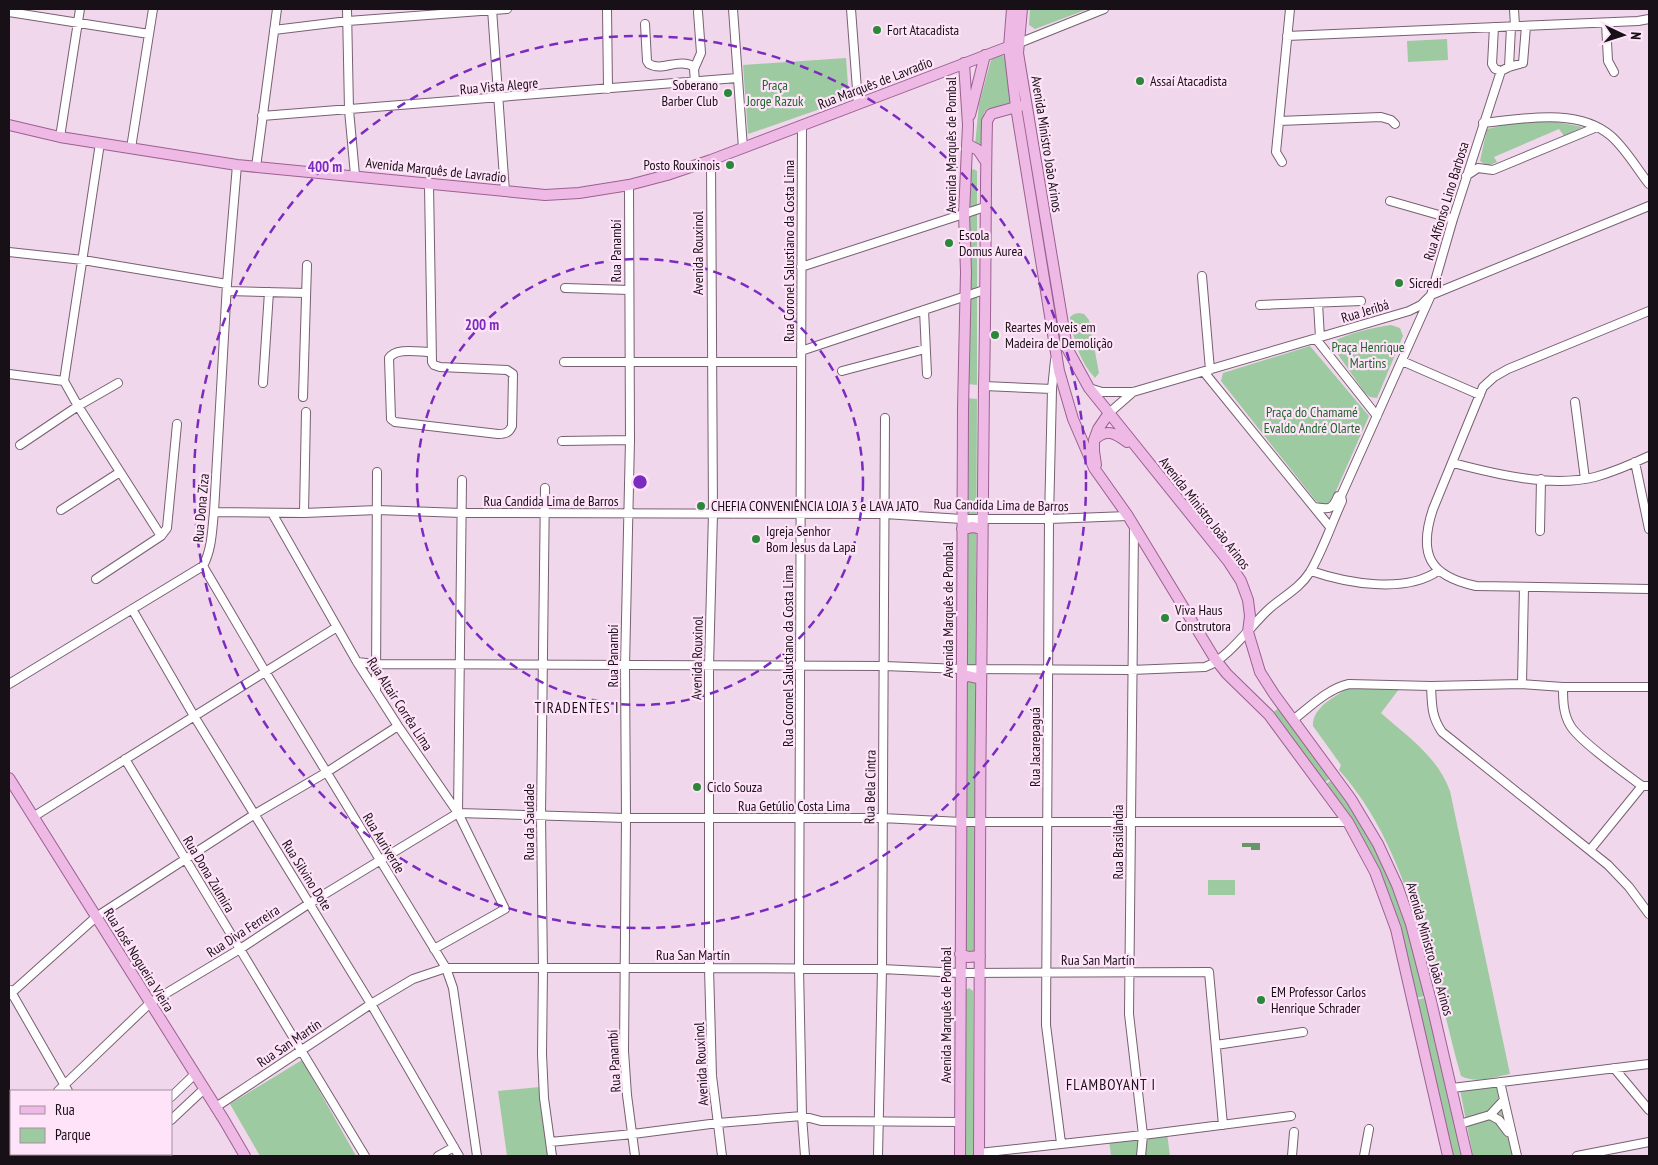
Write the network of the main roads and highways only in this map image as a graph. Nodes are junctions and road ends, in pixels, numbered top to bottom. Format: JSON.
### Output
{"nodes":[{"id":1,"x":1012,"y":9,"type":"edge"},
{"id":2,"x":1022,"y":9,"type":"edge"},
{"id":3,"x":1014,"y":45,"type":"junction"},
{"id":4,"x":985,"y":56,"type":"junction"},
{"id":5,"x":964,"y":63,"type":"junction"},
{"id":6,"x":1027,"y":105,"type":"junction"},
{"id":7,"x":1016,"y":107,"type":"junction"},
{"id":8,"x":9,"y":125,"type":"edge"},
{"id":9,"x":968,"y":125,"type":"junction"},
{"id":10,"x":967,"y":144,"type":"junction"},
{"id":11,"x":710,"y":160,"type":"joint"},
{"id":12,"x":986,"y":162,"type":"junction"},
{"id":13,"x":1109,"y":413,"type":"junction"},
{"id":14,"x":1094,"y":440,"type":"junction"},
{"id":15,"x":1140,"y":452,"type":"junction"},
{"id":16,"x":1107,"y":488,"type":"junction"},
{"id":17,"x":962,"y":499,"type":"junction"},
{"id":18,"x":982,"y":499,"type":"junction"},
{"id":19,"x":962,"y":524,"type":"junction"},
{"id":20,"x":981,"y":524,"type":"junction"},
{"id":21,"x":981,"y":650,"type":"junction"},
{"id":22,"x":962,"y":651,"type":"junction"},
{"id":23,"x":962,"y":674,"type":"junction"},
{"id":24,"x":981,"y":674,"type":"junction"},
{"id":25,"x":1293,"y":720,"type":"junction"},
{"id":26,"x":1280,"y":731,"type":"junction"},
{"id":27,"x":9,"y":778,"type":"edge"},
{"id":28,"x":980,"y":803,"type":"junction"},
{"id":29,"x":961,"y":804,"type":"junction"},
{"id":30,"x":961,"y":827,"type":"junction"},
{"id":31,"x":980,"y":828,"type":"junction"},
{"id":32,"x":960,"y":954,"type":"junction"},
{"id":33,"x":980,"y":956,"type":"junction"},
{"id":34,"x":960,"y":978,"type":"junction"},
{"id":35,"x":980,"y":978,"type":"junction"},
{"id":36,"x":1420,"y":1027,"type":"junction"},
{"id":37,"x":1442,"y":1041,"type":"junction"},
{"id":38,"x":1438,"y":1110,"type":"junction"},
{"id":39,"x":1460,"y":1124,"type":"junction"},
{"id":40,"x":979,"y":1155,"type":"edge"},
{"id":41,"x":245,"y":1156,"type":"edge"},
{"id":42,"x":960,"y":1156,"type":"edge"},
{"id":43,"x":1448,"y":1156,"type":"edge"},
{"id":44,"x":1467,"y":1156,"type":"edge"}],
"edges":[{"from":1,"to":3,"type":"main road"},
{"from":2,"to":3,"type":"main road"},
{"from":3,"to":4,"type":"main road"},
{"from":3,"to":6,"type":"main road","name":"Avenida Ministro João Arinos"},
{"from":3,"to":7,"type":"main road","name":"Avenida Ministro João Arinos"},
{"from":4,"to":5,"type":"main road"},
{"from":4,"to":9,"type":"main road"},
{"from":5,"to":9,"type":"main road","name":"Avenida Marquês de Pombal"},
{"from":5,"to":11,"type":"main road","name":"Rua Marquês de Lavradio"},
{"from":6,"to":7,"type":"main road"},
{"from":6,"to":13,"type":"main road","name":"Avenida Ministro João Arinos"},
{"from":7,"to":12,"type":"main road"},
{"from":7,"to":16,"type":"main road","name":"Avenida Ministro João Arinos"},
{"from":8,"to":11,"type":"main road","name":"Avenida Marquês de Lavradio"},
{"from":9,"to":10,"type":"main road","name":"Avenida Marquês de Pombal"},
{"from":10,"to":12,"type":"main road"},
{"from":10,"to":17,"type":"main road","name":"Avenida Marquês de Pombal"},
{"from":12,"to":18,"type":"main road"},
{"from":13,"to":14,"type":"main road"},
{"from":13,"to":15,"type":"main road","name":"Avenida Ministro João Arinos"},
{"from":14,"to":15,"type":"main road"},
{"from":14,"to":16,"type":"main road"},
{"from":15,"to":25,"type":"main road","name":"Avenida Ministro João Arinos"},
{"from":16,"to":26,"type":"main road","name":"Avenida Ministro João Arinos"},
{"from":17,"to":18,"type":"main road"},
{"from":17,"to":19,"type":"main road","name":"Avenida Marquês de Pombal"},
{"from":18,"to":20,"type":"main road"},
{"from":19,"to":20,"type":"main road"},
{"from":19,"to":22,"type":"main road","name":"Avenida Marquês de Pombal"},
{"from":20,"to":21,"type":"main road"},
{"from":21,"to":22,"type":"main road"},
{"from":21,"to":24,"type":"main road"},
{"from":22,"to":23,"type":"main road","name":"Avenida Marquês de Pombal"},
{"from":23,"to":24,"type":"main road"},
{"from":23,"to":29,"type":"main road","name":"Avenida Marquês de Pombal"},
{"from":24,"to":28,"type":"main road"},
{"from":25,"to":26,"type":"main road"},
{"from":25,"to":37,"type":"main road","name":"Avenida Ministro João Arinos"},
{"from":26,"to":36,"type":"main road","name":"Avenida Ministro João Arinos"},
{"from":27,"to":41,"type":"main road","name":"Rua José Nogueira Vieira"},
{"from":28,"to":29,"type":"main road"},
{"from":28,"to":31,"type":"main road"},
{"from":29,"to":30,"type":"main road","name":"Avenida Marquês de Pombal"},
{"from":30,"to":31,"type":"main road"},
{"from":30,"to":32,"type":"main road","name":"Avenida Marquês de Pombal"},
{"from":31,"to":33,"type":"main road"},
{"from":32,"to":33,"type":"main road"},
{"from":32,"to":34,"type":"main road","name":"Avenida Marquês de Pombal"},
{"from":33,"to":35,"type":"main road"},
{"from":34,"to":35,"type":"main road"},
{"from":34,"to":42,"type":"main road","name":"Avenida Marquês de Pombal"},
{"from":35,"to":40,"type":"main road"},
{"from":36,"to":37,"type":"main road"},
{"from":36,"to":38,"type":"main road","name":"Avenida Ministro João Arinos"},
{"from":37,"to":39,"type":"main road","name":"Avenida Ministro João Arinos"},
{"from":38,"to":39,"type":"main road"},
{"from":38,"to":43,"type":"main road","name":"Avenida Ministro João Arinos"},
{"from":39,"to":44,"type":"main road","name":"Avenida Ministro João Arinos"}]}
